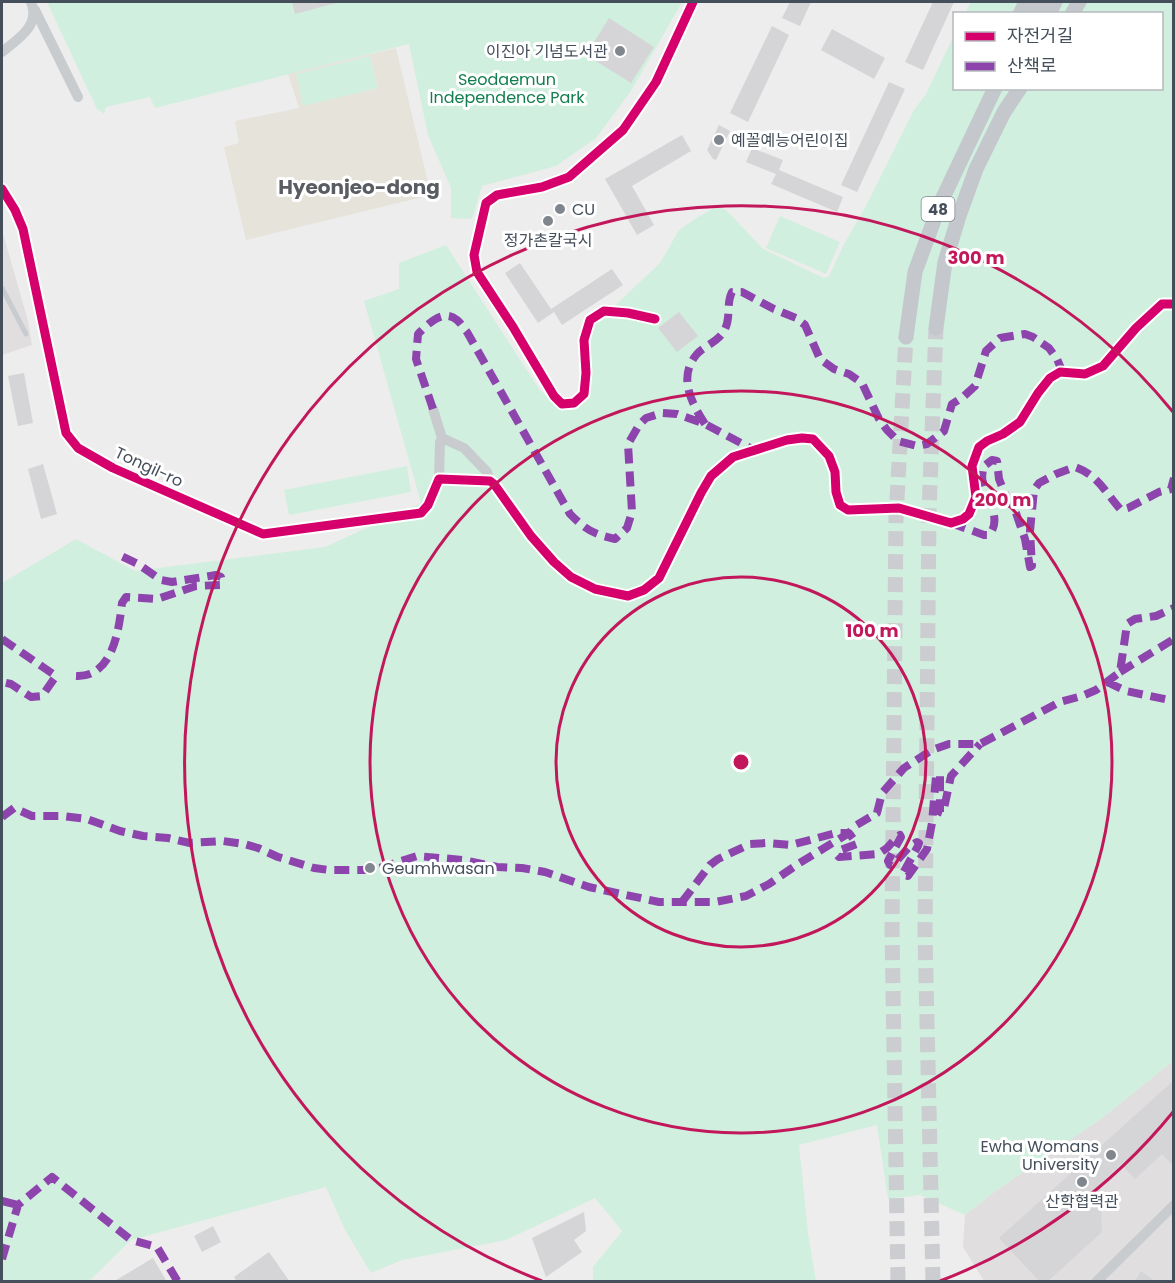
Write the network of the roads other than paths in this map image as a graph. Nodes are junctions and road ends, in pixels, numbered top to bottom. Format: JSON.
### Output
{"nodes":[{"id":1,"x":693,"y":2,"type":"edge"},
{"id":2,"x":33,"y":6,"type":"edge"},
{"id":3,"x":2,"y":52,"type":"edge"},
{"id":4,"x":994,"y":90,"type":"edge"},
{"id":5,"x":1013,"y":90,"type":"edge"},
{"id":6,"x":1019,"y":90,"type":"edge"},
{"id":7,"x":78,"y":97,"type":"dead end"},
{"id":8,"x":1004,"y":112,"type":"junction"},
{"id":9,"x":2,"y":189,"type":"edge"},
{"id":10,"x":2,"y":288,"type":"edge"},
{"id":11,"x":1173,"y":304,"type":"edge"},
{"id":12,"x":655,"y":319,"type":"dead end"},
{"id":13,"x":936,"y":328,"type":"tunnel mouth"},
{"id":14,"x":26,"y":334,"type":"dead end"},
{"id":15,"x":906,"y":337,"type":"tunnel mouth"},
{"id":16,"x":433,"y":409,"type":"dead end"},
{"id":17,"x":442,"y":438,"type":"junction"},
{"id":18,"x":439,"y":479,"type":"junction"},
{"id":19,"x":490,"y":482,"type":"junction"},
{"id":20,"x":1173,"y":1205,"type":"edge"},
{"id":21,"x":1096,"y":1281,"type":"edge"}],
"edges":[{"from":1,"to":12,"type":"street"},
{"from":2,"to":3,"type":"street"},
{"from":2,"to":7,"type":"street"},
{"from":4,"to":15,"type":"main road","number":"48"},
{"from":5,"to":8,"type":"main road","number":"48"},
{"from":6,"to":8,"type":"main road","number":"48"},
{"from":8,"to":13,"type":"main road","number":"48"},
{"from":9,"to":18,"type":"street","name":"Tongil-ro"},
{"from":10,"to":14,"type":"lane"},
{"from":11,"to":19,"type":"street"},
{"from":16,"to":17,"type":"street"},
{"from":17,"to":18,"type":"street"},
{"from":17,"to":19,"type":"street"},
{"from":18,"to":19,"type":"street"},
{"from":20,"to":21,"type":"street"}]}
